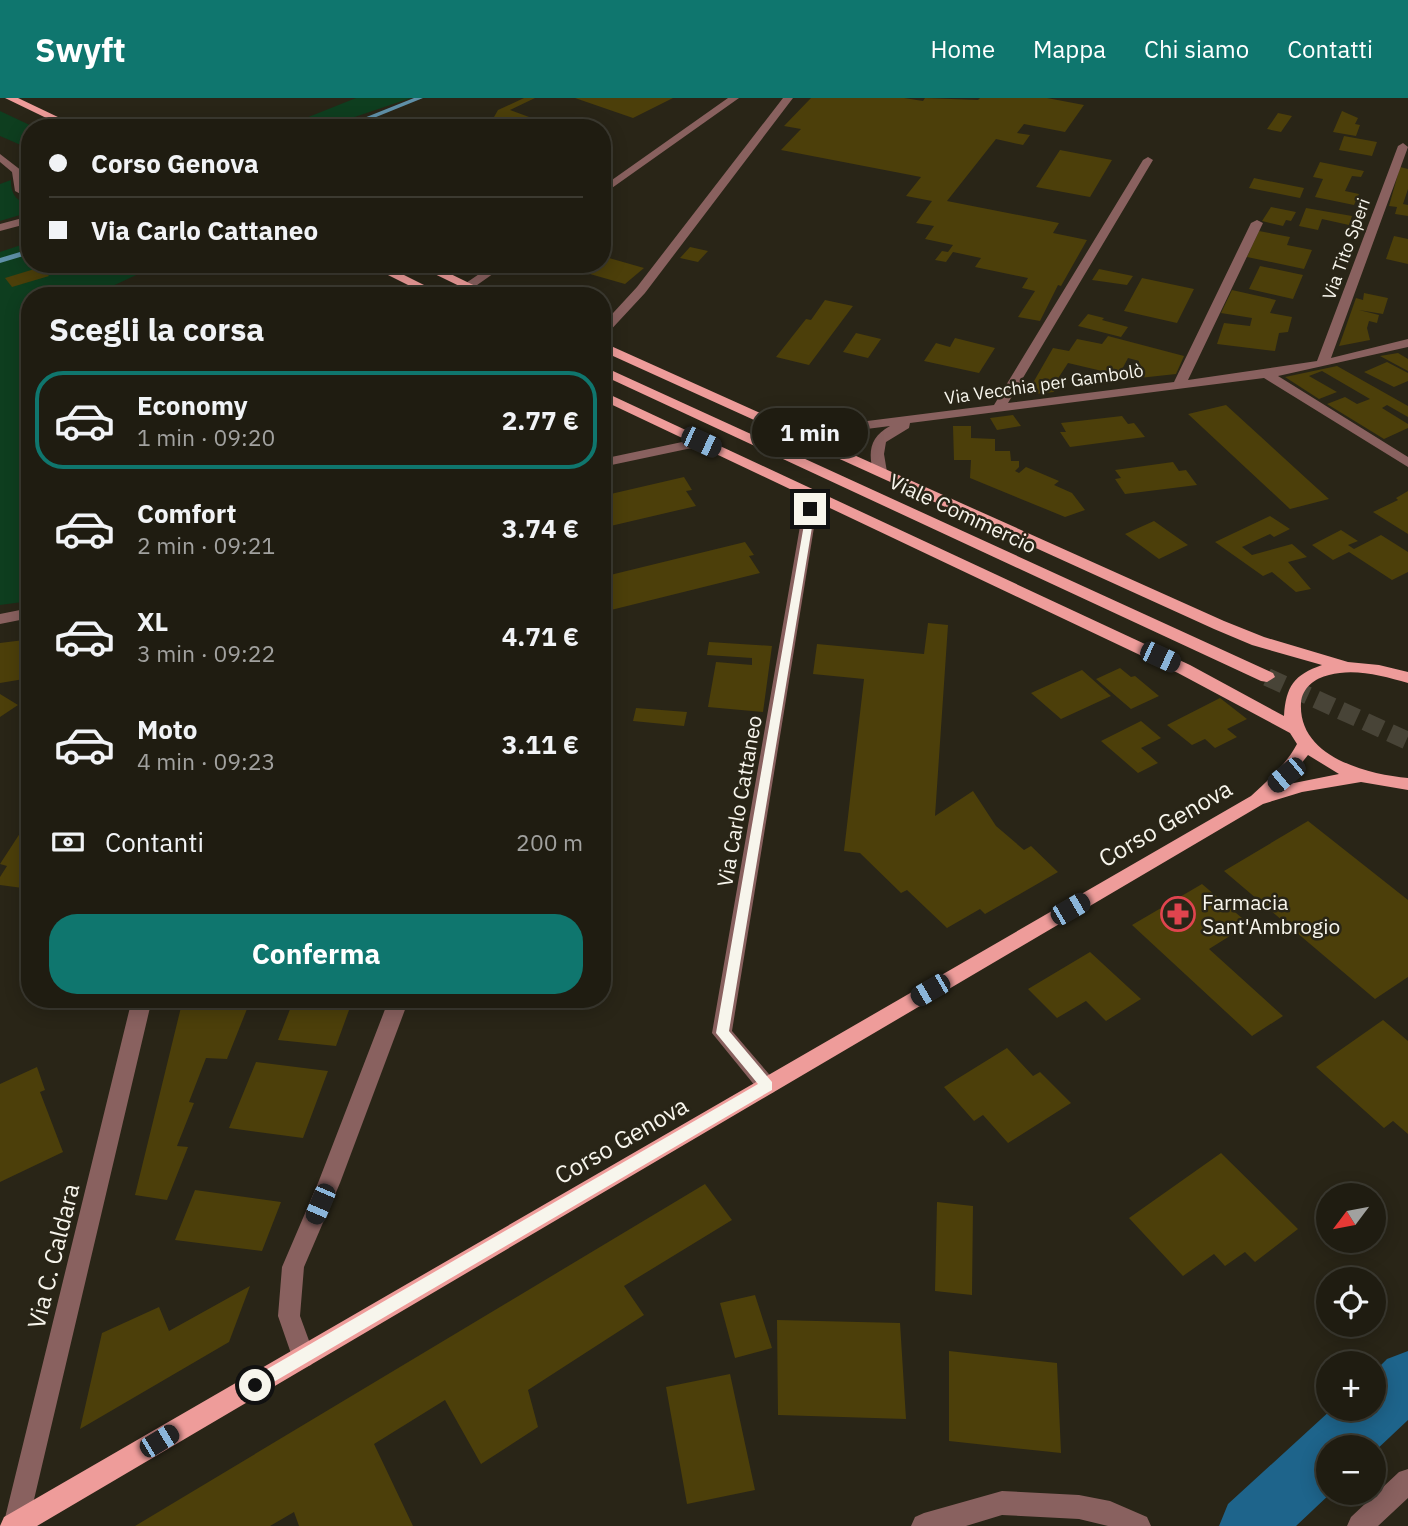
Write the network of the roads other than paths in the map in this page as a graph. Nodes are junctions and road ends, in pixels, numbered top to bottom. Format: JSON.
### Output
{"nodes":[{"id":1,"x":10,"y":98,"type":"edge"},
{"id":2,"x":734,"y":98,"type":"edge"},
{"id":3,"x":788,"y":98,"type":"edge"},
{"id":4,"x":56,"y":119,"type":"edge"},
{"id":5,"x":1403,"y":146,"type":"dead end"},
{"id":6,"x":0,"y":158,"type":"edge"},
{"id":7,"x":1148,"y":160,"type":"dead end"},
{"id":8,"x":17,"y":171,"type":"junction"},
{"id":9,"x":0,"y":178,"type":"edge"},
{"id":10,"x":611,"y":186,"type":"edge"},
{"id":11,"x":21,"y":192,"type":"edge"},
{"id":12,"x":21,"y":222,"type":"edge"},
{"id":13,"x":1257,"y":223,"type":"dead end"},
{"id":14,"x":0,"y":229,"type":"edge"},
{"id":15,"x":391,"y":273,"type":"edge"},
{"id":16,"x":441,"y":273,"type":"edge"},
{"id":17,"x":489,"y":273,"type":"edge"},
{"id":18,"x":470,"y":286,"type":"joint"},
{"id":19,"x":421,"y":287,"type":"edge"},
{"id":20,"x":611,"y":322,"type":"edge"},
{"id":21,"x":1408,"y":343,"type":"edge"},
{"id":22,"x":611,"y":350,"type":"edge"},
{"id":23,"x":1322,"y":364,"type":"junction"},
{"id":24,"x":611,"y":374,"type":"edge"},
{"id":25,"x":1266,"y":374,"type":"junction"},
{"id":26,"x":1179,"y":385,"type":"junction"},
{"id":27,"x":611,"y":399,"type":"edge"},
{"id":28,"x":997,"y":410,"type":"junction"},
{"id":29,"x":914,"y":421,"type":"junction"},
{"id":30,"x":796,"y":434,"type":"junction"},
{"id":31,"x":701,"y":442,"type":"junction"},
{"id":32,"x":611,"y":461,"type":"edge"},
{"id":33,"x":1408,"y":463,"type":"edge"},
{"id":34,"x":880,"y":472,"type":"junction"},
{"id":35,"x":810,"y":509,"type":"dead end"},
{"id":36,"x":21,"y":615,"type":"edge"},
{"id":37,"x":0,"y":619,"type":"edge"},
{"id":38,"x":1346,"y":667,"type":"junction"},
{"id":39,"x":1267,"y":677,"type":"tunnel mouth"},
{"id":40,"x":1408,"y":678,"type":"edge"},
{"id":41,"x":1301,"y":736,"type":"junction"},
{"id":42,"x":1360,"y":776,"type":"junction"},
{"id":43,"x":1408,"y":784,"type":"edge"},
{"id":44,"x":1256,"y":800,"type":"junction"},
{"id":45,"x":140,"y":1008,"type":"edge"},
{"id":46,"x":396,"y":1008,"type":"edge"},
{"id":47,"x":767,"y":1086,"type":"junction"},
{"id":48,"x":303,"y":1357,"type":"junction"},
{"id":49,"x":1408,"y":1481,"type":"edge"},
{"id":50,"x":14,"y":1525,"type":"edge"},
{"id":51,"x":924,"y":1526,"type":"edge"},
{"id":52,"x":1138,"y":1526,"type":"edge"},
{"id":53,"x":1360,"y":1526,"type":"edge"}],
"edges":[{"from":1,"to":4,"type":"main road"},
{"from":2,"to":10,"type":"street"},
{"from":3,"to":20,"type":"street"},
{"from":5,"to":23,"type":"street","name":"Via Tito Speri"},
{"from":6,"to":8,"type":"street"},
{"from":7,"to":28,"type":"street"},
{"from":8,"to":9,"type":"street"},
{"from":8,"to":11,"type":"street"},
{"from":12,"to":14,"type":"street"},
{"from":13,"to":26,"type":"street"},
{"from":15,"to":19,"type":"main road"},
{"from":16,"to":18,"type":"main road"},
{"from":17,"to":18,"type":"street"},
{"from":21,"to":23,"type":"street","name":"Via Vecchia per Gambolò"},
{"from":22,"to":30,"type":"main road"},
{"from":23,"to":25,"type":"street","name":"Via Vecchia per Gambolò"},
{"from":24,"to":39,"type":"main road","name":"Viale Commercio"},
{"from":25,"to":26,"type":"street","name":"Via Vecchia per Gambolò"},
{"from":25,"to":33,"type":"street"},
{"from":26,"to":28,"type":"street","name":"Via Vecchia per Gambolò"},
{"from":27,"to":31,"type":"main road"},
{"from":28,"to":29,"type":"street","name":"Via Vecchia per Gambolò"},
{"from":29,"to":30,"type":"street","name":"Via Vecchia per Gambolò"},
{"from":29,"to":34,"type":"street","name":"Via Vecchia per Gambolò"},
{"from":30,"to":34,"type":"main road"},
{"from":31,"to":32,"type":"street"},
{"from":31,"to":41,"type":"main road"},
{"from":34,"to":38,"type":"main road"},
{"from":35,"to":47,"type":"street","name":"Via Carlo Cattaneo"},
{"from":36,"to":37,"type":"street"},
{"from":38,"to":40,"type":"main road"},
{"from":38,"to":41,"type":"main road"},
{"from":41,"to":42,"type":"main road","name":"Corso Genova"},
{"from":41,"to":44,"type":"main road","name":"Corso Genova"},
{"from":42,"to":43,"type":"main road","name":"Corso Genova"},
{"from":42,"to":44,"type":"main road","name":"Corso Genova"},
{"from":44,"to":47,"type":"main road","name":"Corso Genova"},
{"from":45,"to":50,"type":"street","name":"Via C. Caldara"},
{"from":46,"to":48,"type":"street"},
{"from":47,"to":48,"type":"main road","name":"Corso Genova"},
{"from":48,"to":50,"type":"main road","name":"Corso Genova"},
{"from":49,"to":53,"type":"street"},
{"from":51,"to":52,"type":"street"}]}
